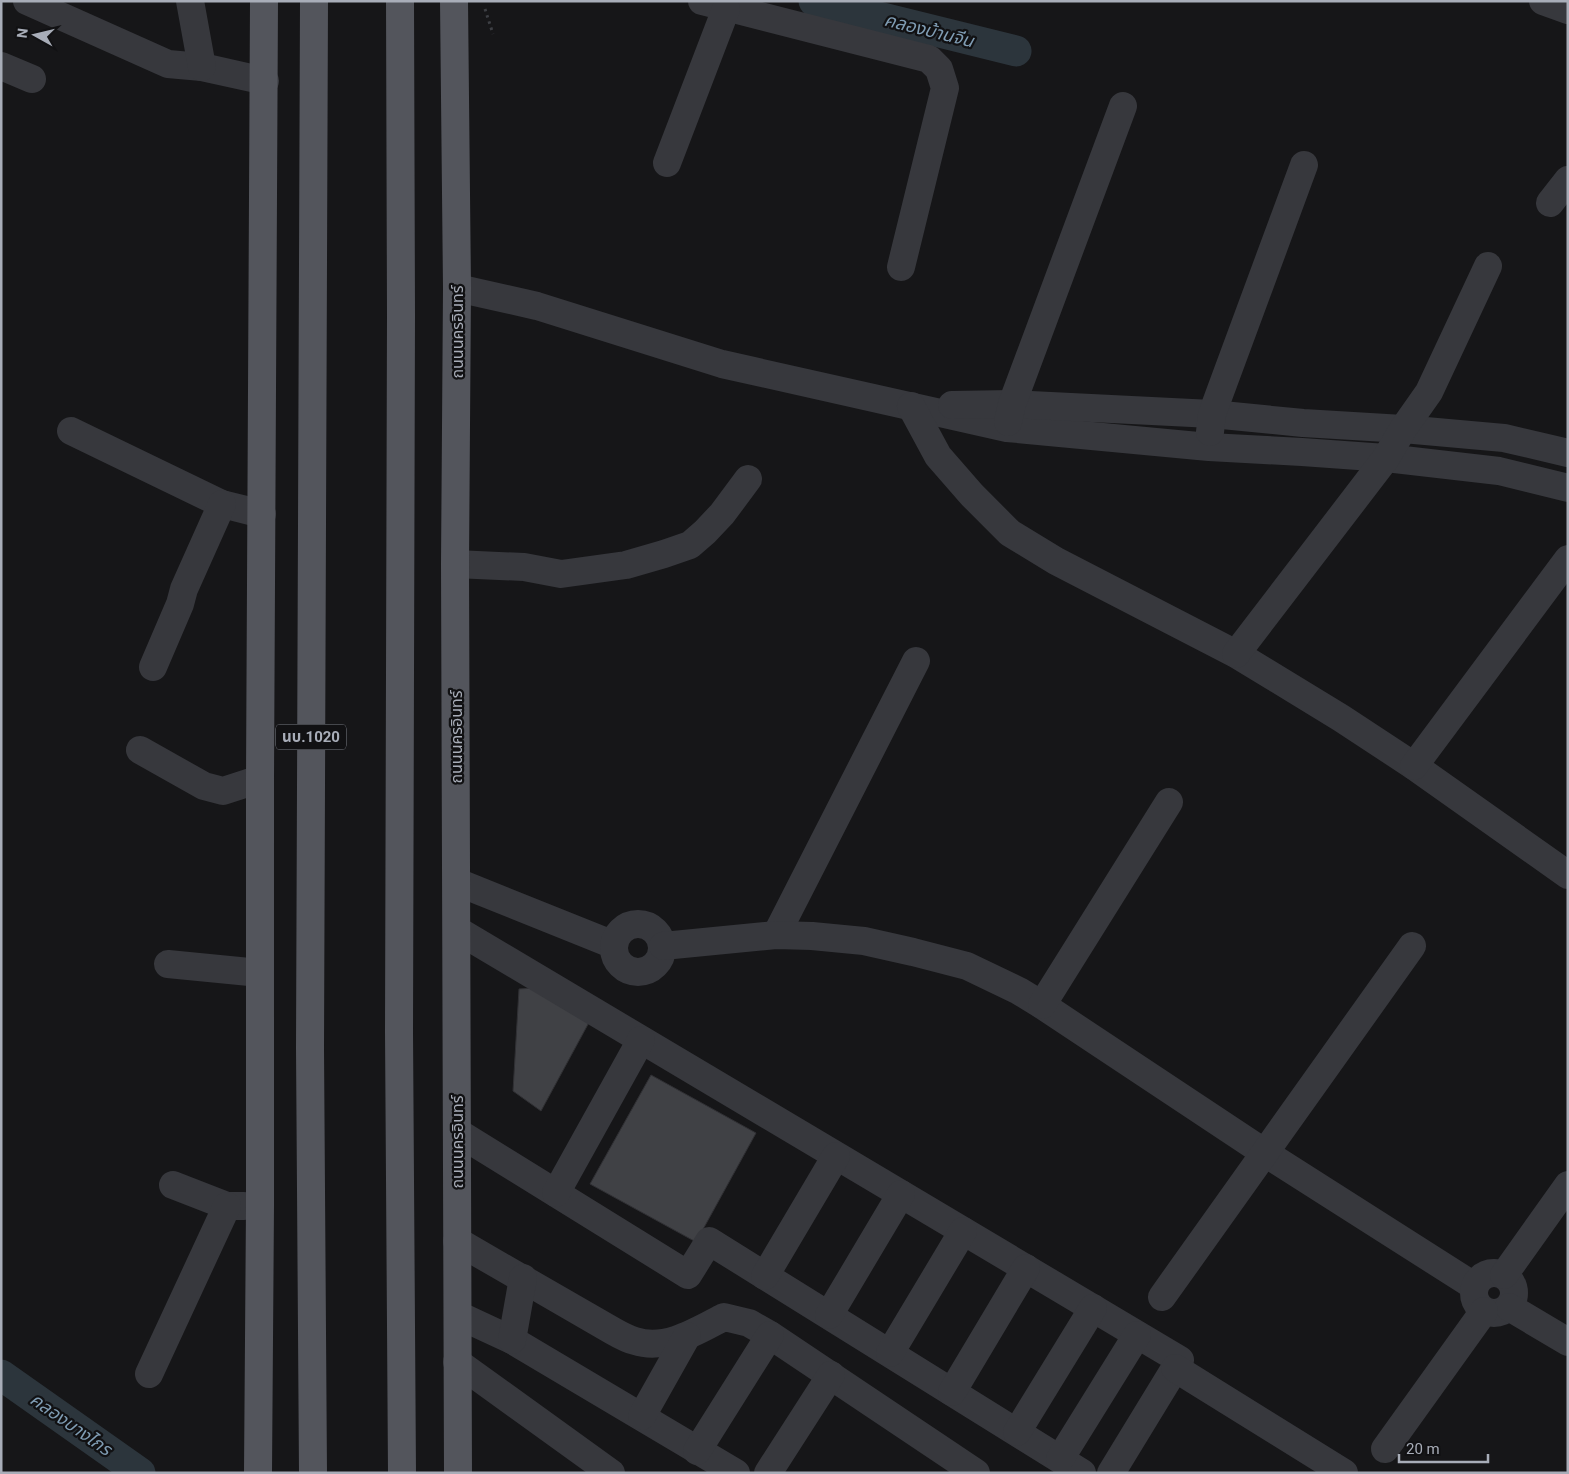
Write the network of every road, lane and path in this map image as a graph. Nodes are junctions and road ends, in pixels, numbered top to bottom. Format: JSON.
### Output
{"nodes":[{"id":1,"x":27,"y":1,"type":"edge"},
{"id":2,"x":190,"y":1,"type":"edge"},
{"id":3,"x":264,"y":1,"type":"edge"},
{"id":4,"x":314,"y":1,"type":"edge"},
{"id":5,"x":400,"y":1,"type":"edge"},
{"id":6,"x":454,"y":1,"type":"edge"},
{"id":7,"x":482,"y":1,"type":"edge"},
{"id":8,"x":1543,"y":1,"type":"edge"},
{"id":9,"x":714,"y":5,"type":"edge"},
{"id":10,"x":1568,"y":10,"type":"edge"},
{"id":11,"x":493,"y":34,"type":"dead end"},
{"id":12,"x":1,"y":66,"type":"edge"},
{"id":13,"x":202,"y":67,"type":"junction"},
{"id":14,"x":32,"y":79,"type":"dead end"},
{"id":15,"x":265,"y":81,"type":"junction"},
{"id":16,"x":1123,"y":106,"type":"dead end"},
{"id":17,"x":667,"y":162,"type":"dead end"},
{"id":18,"x":1304,"y":165,"type":"dead end"},
{"id":19,"x":1568,"y":180,"type":"edge"},
{"id":20,"x":1550,"y":203,"type":"dead end"},
{"id":21,"x":1488,"y":266,"type":"dead end"},
{"id":22,"x":901,"y":267,"type":"dead end"},
{"id":23,"x":457,"y":288,"type":"junction"},
{"id":24,"x":911,"y":406,"type":"junction"},
{"id":25,"x":1212,"y":414,"type":"junction"},
{"id":26,"x":1009,"y":416,"type":"junction"},
{"id":27,"x":1403,"y":429,"type":"junction"},
{"id":28,"x":70,"y":431,"type":"dead end"},
{"id":29,"x":1209,"y":447,"type":"junction"},
{"id":30,"x":1568,"y":453,"type":"edge"},
{"id":31,"x":1386,"y":458,"type":"junction"},
{"id":32,"x":748,"y":479,"type":"dead end"},
{"id":33,"x":1568,"y":488,"type":"edge"},
{"id":34,"x":222,"y":504,"type":"junction"},
{"id":35,"x":262,"y":514,"type":"junction"},
{"id":36,"x":1568,"y":559,"type":"edge"},
{"id":37,"x":455,"y":564,"type":"junction"},
{"id":38,"x":1236,"y":654,"type":"junction"},
{"id":39,"x":916,"y":662,"type":"dead end"},
{"id":40,"x":153,"y":667,"type":"dead end"},
{"id":41,"x":140,"y":750,"type":"dead end"},
{"id":42,"x":1414,"y":766,"type":"junction"},
{"id":43,"x":260,"y":779,"type":"junction"},
{"id":44,"x":1169,"y":802,"type":"dead end"},
{"id":45,"x":1568,"y":874,"type":"edge"},
{"id":46,"x":457,"y":882,"type":"junction"},
{"id":47,"x":457,"y":930,"type":"junction"},
{"id":48,"x":776,"y":935,"type":"junction"},
{"id":49,"x":614,"y":945,"type":"junction"},
{"id":50,"x":663,"y":946,"type":"junction"},
{"id":51,"x":1412,"y":946,"type":"dead end"},
{"id":52,"x":168,"y":964,"type":"dead end"},
{"id":53,"x":260,"y":973,"type":"junction"},
{"id":54,"x":1042,"y":1005,"type":"junction"},
{"id":55,"x":641,"y":1040,"type":"junction"},
{"id":56,"x":457,"y":1132,"type":"junction"},
{"id":57,"x":1265,"y":1153,"type":"junction"},
{"id":58,"x":836,"y":1156,"type":"junction"},
{"id":59,"x":173,"y":1185,"type":"dead end"},
{"id":60,"x":1568,"y":1185,"type":"edge"},
{"id":61,"x":556,"y":1193,"type":"junction"},
{"id":62,"x":901,"y":1194,"type":"junction"},
{"id":63,"x":227,"y":1206,"type":"junction"},
{"id":64,"x":260,"y":1206,"type":"junction"},
{"id":65,"x":963,"y":1231,"type":"junction"},
{"id":66,"x":457,"y":1241,"type":"junction"},
{"id":67,"x":1026,"y":1268,"type":"junction"},
{"id":68,"x":765,"y":1276,"type":"junction"},
{"id":69,"x":523,"y":1278,"type":"junction"},
{"id":70,"x":1162,"y":1297,"type":"dead end"},
{"id":71,"x":1489,"y":1301,"type":"junction"},
{"id":72,"x":1093,"y":1308,"type":"junction"},
{"id":73,"x":458,"y":1315,"type":"junction"},
{"id":74,"x":829,"y":1316,"type":"junction"},
{"id":75,"x":770,"y":1335,"type":"junction"},
{"id":76,"x":1137,"y":1335,"type":"junction"},
{"id":77,"x":687,"y":1336,"type":"junction"},
{"id":78,"x":512,"y":1340,"type":"junction"},
{"id":79,"x":1568,"y":1342,"type":"edge"},
{"id":80,"x":890,"y":1353,"type":"junction"},
{"id":81,"x":457,"y":1362,"type":"junction"},
{"id":82,"x":1175,"y":1368,"type":"junction"},
{"id":83,"x":148,"y":1374,"type":"dead end"},
{"id":84,"x":831,"y":1374,"type":"junction"},
{"id":85,"x":952,"y":1392,"type":"junction"},
{"id":86,"x":642,"y":1416,"type":"junction"},
{"id":87,"x":1017,"y":1432,"type":"junction"},
{"id":88,"x":1385,"y":1449,"type":"dead end"},
{"id":89,"x":697,"y":1451,"type":"junction"},
{"id":90,"x":585,"y":1465,"type":"edge"},
{"id":91,"x":1071,"y":1466,"type":"edge"},
{"id":92,"x":258,"y":1473,"type":"edge"},
{"id":93,"x":313,"y":1473,"type":"edge"},
{"id":94,"x":402,"y":1473,"type":"edge"},
{"id":95,"x":458,"y":1473,"type":"edge"},
{"id":96,"x":611,"y":1473,"type":"edge"},
{"id":97,"x":736,"y":1473,"type":"edge"},
{"id":98,"x":768,"y":1473,"type":"edge"},
{"id":99,"x":976,"y":1473,"type":"edge"},
{"id":100,"x":1111,"y":1473,"type":"edge"},
{"id":101,"x":1344,"y":1473,"type":"edge"}],
"edges":[{"from":1,"to":13,"type":"street"},
{"from":2,"to":13,"type":"street"},
{"from":3,"to":15,"type":"main road","number":"นบ.1020"},
{"from":4,"to":93,"type":"main road","number":"นบ.1020"},
{"from":5,"to":94,"type":"main road"},
{"from":6,"to":23,"type":"main road","name":"ถนนนครอินทร์"},
{"from":7,"to":11,"type":"path"},
{"from":8,"to":10,"type":"street"},
{"from":9,"to":17,"type":"street"},
{"from":9,"to":22,"type":"street"},
{"from":12,"to":14,"type":"street"},
{"from":13,"to":15,"type":"street"},
{"from":15,"to":35,"type":"main road","number":"นบ.1020"},
{"from":16,"to":26,"type":"street"},
{"from":18,"to":25,"type":"street"},
{"from":19,"to":20,"type":"street"},
{"from":21,"to":27,"type":"street"},
{"from":23,"to":24,"type":"street"},
{"from":23,"to":37,"type":"main road","name":"ถนนนครอินทร์"},
{"from":24,"to":26,"type":"street"},
{"from":24,"to":38,"type":"street"},
{"from":25,"to":26,"type":"street"},
{"from":25,"to":27,"type":"street"},
{"from":25,"to":29,"type":"street"},
{"from":26,"to":29,"type":"street"},
{"from":27,"to":30,"type":"street"},
{"from":27,"to":31,"type":"street"},
{"from":28,"to":34,"type":"street"},
{"from":29,"to":31,"type":"street"},
{"from":31,"to":33,"type":"street"},
{"from":31,"to":38,"type":"street"},
{"from":32,"to":37,"type":"street"},
{"from":34,"to":35,"type":"street"},
{"from":34,"to":40,"type":"street"},
{"from":35,"to":43,"type":"main road","number":"นบ.1020"},
{"from":36,"to":42,"type":"street"},
{"from":37,"to":46,"type":"main road","name":"ถนนนครอินทร์"},
{"from":38,"to":42,"type":"street"},
{"from":39,"to":48,"type":"street"},
{"from":41,"to":43,"type":"street"},
{"from":42,"to":45,"type":"street"},
{"from":43,"to":53,"type":"main road","number":"นบ.1020"},
{"from":44,"to":54,"type":"street"},
{"from":46,"to":47,"type":"main road","name":"ถนนนครอินทร์"},
{"from":46,"to":49,"type":"street"},
{"from":47,"to":55,"type":"street"},
{"from":47,"to":56,"type":"main road","name":"ถนนนครอินทร์"},
{"from":48,"to":50,"type":"street"},
{"from":48,"to":54,"type":"street"},
{"from":49,"to":50,"type":"street"},
{"from":49,"to":50,"type":"street"},
{"from":51,"to":57,"type":"street"},
{"from":52,"to":53,"type":"street"},
{"from":53,"to":64,"type":"main road","number":"นบ.1020"},
{"from":54,"to":57,"type":"street"},
{"from":55,"to":58,"type":"street"},
{"from":55,"to":61,"type":"street"},
{"from":56,"to":61,"type":"street"},
{"from":56,"to":66,"type":"main road","name":"ถนนนครอินทร์"},
{"from":57,"to":70,"type":"street"},
{"from":57,"to":71,"type":"street"},
{"from":58,"to":62,"type":"street"},
{"from":58,"to":68,"type":"street"},
{"from":59,"to":63,"type":"street"},
{"from":60,"to":71,"type":"street"},
{"from":61,"to":68,"type":"street"},
{"from":62,"to":65,"type":"street"},
{"from":62,"to":74,"type":"street"},
{"from":63,"to":64,"type":"street"},
{"from":63,"to":83,"type":"street"},
{"from":64,"to":92,"type":"main road","number":"นบ.1020"},
{"from":65,"to":67,"type":"street"},
{"from":65,"to":80,"type":"street"},
{"from":66,"to":69,"type":"street"},
{"from":66,"to":73,"type":"main road","name":"ถนนนครอินทร์"},
{"from":67,"to":72,"type":"street"},
{"from":67,"to":85,"type":"street"},
{"from":68,"to":74,"type":"street"},
{"from":69,"to":77,"type":"street"},
{"from":69,"to":78,"type":"street"},
{"from":71,"to":79,"type":"street"},
{"from":71,"to":88,"type":"street"},
{"from":72,"to":76,"type":"street"},
{"from":72,"to":87,"type":"street"},
{"from":73,"to":78,"type":"street"},
{"from":73,"to":81,"type":"main road","name":"ถนนนครอินทร์"},
{"from":74,"to":80,"type":"street"},
{"from":75,"to":77,"type":"street"},
{"from":75,"to":84,"type":"street"},
{"from":75,"to":89,"type":"street"},
{"from":76,"to":82,"type":"street"},
{"from":76,"to":91,"type":"street"},
{"from":77,"to":86,"type":"street"},
{"from":78,"to":86,"type":"street"},
{"from":80,"to":85,"type":"street"},
{"from":81,"to":90,"type":"street"},
{"from":81,"to":95,"type":"main road","name":"ถนนนครอินทร์"},
{"from":82,"to":100,"type":"street"},
{"from":82,"to":101,"type":"street"},
{"from":84,"to":98,"type":"street"},
{"from":84,"to":99,"type":"street"},
{"from":85,"to":87,"type":"street"},
{"from":86,"to":89,"type":"street"},
{"from":87,"to":91,"type":"street"},
{"from":89,"to":97,"type":"street"},
{"from":90,"to":96,"type":"street"}]}
